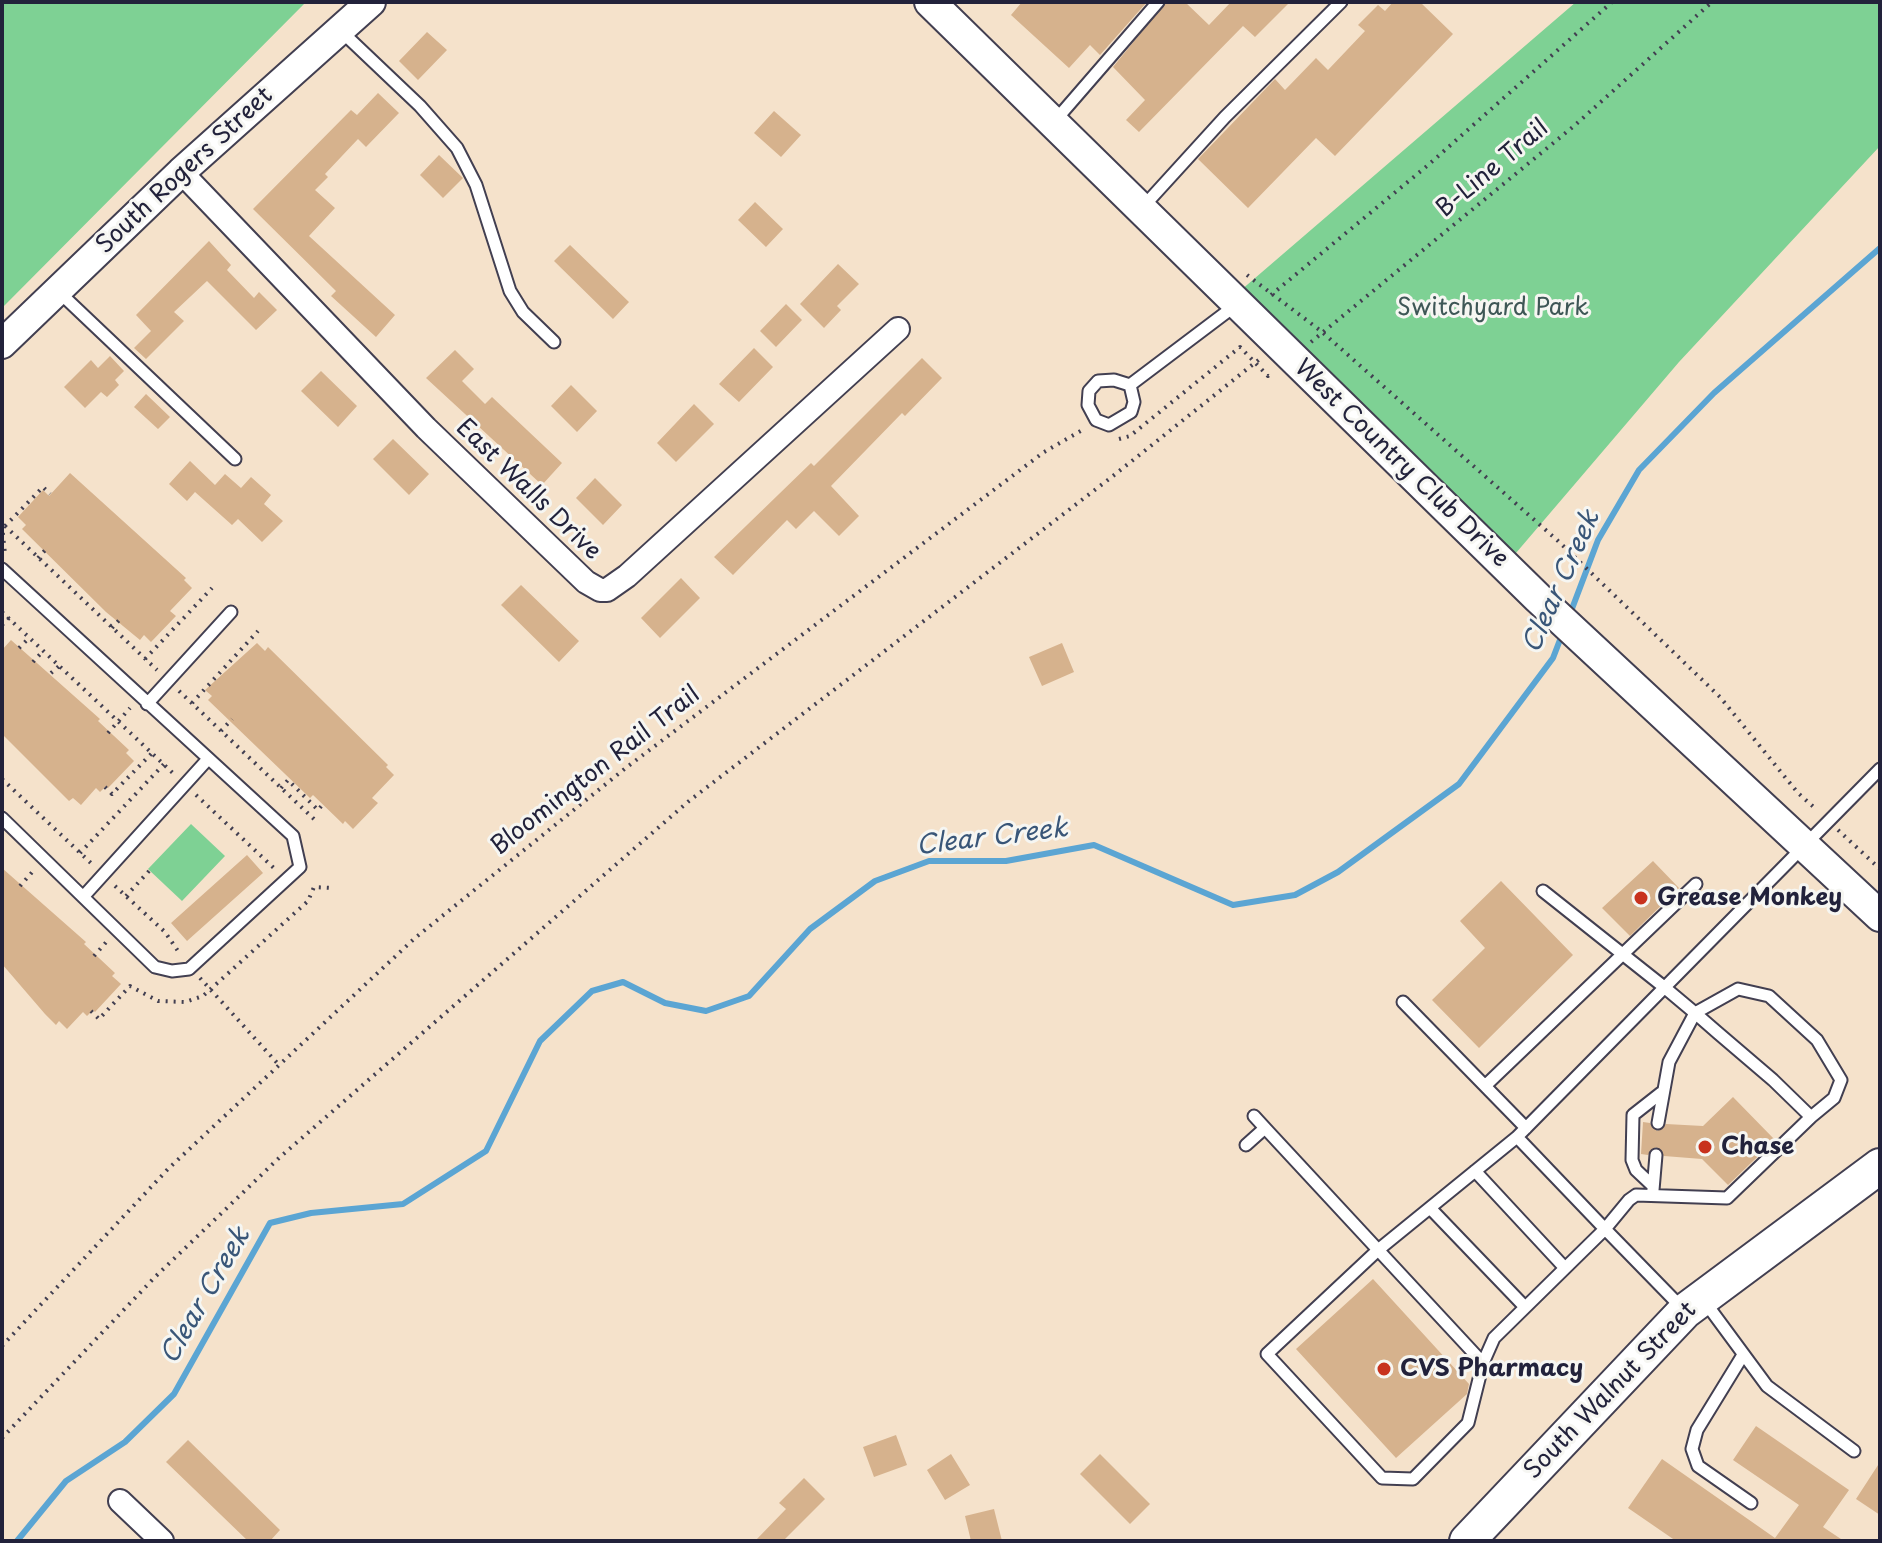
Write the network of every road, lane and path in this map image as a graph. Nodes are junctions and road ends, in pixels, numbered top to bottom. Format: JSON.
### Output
{"nodes":[{"id":1,"x":371,"y":2,"type":"edge"},
{"id":2,"x":930,"y":2,"type":"edge"},
{"id":3,"x":1158,"y":2,"type":"edge"},
{"id":4,"x":1341,"y":2,"type":"edge"},
{"id":5,"x":1612,"y":2,"type":"edge"},
{"id":6,"x":1712,"y":2,"type":"edge"},
{"id":7,"x":340,"y":29,"type":"junction"},
{"id":8,"x":1053,"y":123,"type":"junction"},
{"id":9,"x":181,"y":172,"type":"junction"},
{"id":10,"x":1140,"y":210,"type":"junction"},
{"id":11,"x":1237,"y":266,"type":"dead end"},
{"id":12,"x":57,"y":290,"type":"junction"},
{"id":13,"x":1271,"y":295,"type":"junction"},
{"id":14,"x":1236,"y":305,"type":"junction"},
{"id":15,"x":898,"y":329,"type":"dead end"},
{"id":16,"x":1321,"y":331,"type":"junction"},
{"id":17,"x":554,"y":342,"type":"dead end"},
{"id":18,"x":2,"y":344,"type":"edge"},
{"id":19,"x":1285,"y":350,"type":"junction"},
{"id":20,"x":1256,"y":364,"type":"junction"},
{"id":21,"x":1268,"y":376,"type":"dead end"},
{"id":22,"x":1130,"y":385,"type":"junction"},
{"id":23,"x":1091,"y":436,"type":"dead end"},
{"id":24,"x":1114,"y":441,"type":"dead end"},
{"id":25,"x":235,"y":459,"type":"dead end"},
{"id":26,"x":50,"y":494,"type":"dead end"},
{"id":27,"x":3,"y":526,"type":"edge"},
{"id":28,"x":47,"y":548,"type":"dead end"},
{"id":29,"x":5,"y":554,"type":"dead end"},
{"id":30,"x":38,"y":558,"type":"junction"},
{"id":31,"x":2,"y":569,"type":"edge"},
{"id":32,"x":212,"y":588,"type":"dead end"},
{"id":33,"x":2,"y":612,"type":"edge"},
{"id":34,"x":231,"y":612,"type":"dead end"},
{"id":35,"x":9,"y":618,"type":"junction"},
{"id":36,"x":121,"y":618,"type":"dead end"},
{"id":37,"x":2,"y":625,"type":"edge"},
{"id":38,"x":112,"y":628,"type":"junction"},
{"id":39,"x":258,"y":631,"type":"dead end"},
{"id":40,"x":29,"y":638,"type":"junction"},
{"id":41,"x":19,"y":648,"type":"dead end"},
{"id":42,"x":43,"y":651,"type":"junction"},
{"id":43,"x":145,"y":659,"type":"junction"},
{"id":44,"x":33,"y":662,"type":"dead end"},
{"id":45,"x":59,"y":666,"type":"junction"},
{"id":46,"x":51,"y":673,"type":"dead end"},
{"id":47,"x":159,"y":673,"type":"dead end"},
{"id":48,"x":177,"y":690,"type":"dead end"},
{"id":49,"x":192,"y":703,"type":"junction"},
{"id":50,"x":147,"y":704,"type":"junction"},
{"id":51,"x":131,"y":707,"type":"dead end"},
{"id":52,"x":232,"y":719,"type":"dead end"},
{"id":53,"x":118,"y":721,"type":"junction"},
{"id":54,"x":221,"y":731,"type":"junction"},
{"id":55,"x":108,"y":733,"type":"dead end"},
{"id":56,"x":152,"y":753,"type":"junction"},
{"id":57,"x":208,"y":759,"type":"junction"},
{"id":58,"x":164,"y":764,"type":"junction"},
{"id":59,"x":1880,"y":769,"type":"edge"},
{"id":60,"x":177,"y":777,"type":"dead end"},
{"id":61,"x":2,"y":779,"type":"edge"},
{"id":62,"x":105,"y":787,"type":"dead end"},
{"id":63,"x":281,"y":788,"type":"junction"},
{"id":64,"x":196,"y":795,"type":"dead end"},
{"id":65,"x":323,"y":804,"type":"dead end"},
{"id":66,"x":2,"y":818,"type":"edge"},
{"id":67,"x":315,"y":820,"type":"dead end"},
{"id":68,"x":1827,"y":820,"type":"junction"},
{"id":69,"x":1803,"y":845,"type":"junction"},
{"id":70,"x":80,"y":853,"type":"junction"},
{"id":71,"x":94,"y":866,"type":"dead end"},
{"id":72,"x":1880,"y":869,"type":"edge"},
{"id":73,"x":34,"y":870,"type":"dead end"},
{"id":74,"x":150,"y":870,"type":"dead end"},
{"id":75,"x":277,"y":871,"type":"dead end"},
{"id":76,"x":113,"y":884,"type":"dead end"},
{"id":77,"x":1696,"y":884,"type":"dead end"},
{"id":78,"x":20,"y":886,"type":"dead end"},
{"id":79,"x":1543,"y":891,"type":"dead end"},
{"id":80,"x":126,"y":896,"type":"junction"},
{"id":81,"x":83,"y":897,"type":"junction"},
{"id":82,"x":1880,"y":916,"type":"edge"},
{"id":83,"x":108,"y":941,"type":"dead end"},
{"id":84,"x":1623,"y":954,"type":"junction"},
{"id":85,"x":181,"y":955,"type":"dead end"},
{"id":86,"x":94,"y":956,"type":"dead end"},
{"id":87,"x":199,"y":976,"type":"dead end"},
{"id":88,"x":1664,"y":987,"type":"junction"},
{"id":89,"x":1403,"y":1002,"type":"dead end"},
{"id":90,"x":1695,"y":1013,"type":"junction"},
{"id":91,"x":279,"y":1065,"type":"junction"},
{"id":92,"x":1485,"y":1086,"type":"junction"},
{"id":93,"x":1661,"y":1093,"type":"junction"},
{"id":94,"x":1254,"y":1116,"type":"dead end"},
{"id":95,"x":1811,"y":1117,"type":"junction"},
{"id":96,"x":1658,"y":1123,"type":"dead end"},
{"id":97,"x":1265,"y":1128,"type":"junction"},
{"id":98,"x":1526,"y":1128,"type":"junction"},
{"id":99,"x":1517,"y":1137,"type":"junction"},
{"id":100,"x":1246,"y":1145,"type":"dead end"},
{"id":101,"x":1656,"y":1155,"type":"dead end"},
{"id":102,"x":1880,"y":1166,"type":"edge"},
{"id":103,"x":1475,"y":1171,"type":"junction"},
{"id":104,"x":1653,"y":1190,"type":"junction"},
{"id":105,"x":1430,"y":1208,"type":"junction"},
{"id":106,"x":1605,"y":1229,"type":"junction"},
{"id":107,"x":1378,"y":1250,"type":"junction"},
{"id":108,"x":1564,"y":1267,"type":"junction"},
{"id":109,"x":1694,"y":1304,"type":"junction"},
{"id":110,"x":1524,"y":1306,"type":"junction"},
{"id":111,"x":2,"y":1346,"type":"edge"},
{"id":112,"x":1743,"y":1355,"type":"junction"},
{"id":113,"x":1483,"y":1363,"type":"junction"},
{"id":114,"x":2,"y":1438,"type":"edge"},
{"id":115,"x":1854,"y":1451,"type":"dead end"},
{"id":116,"x":120,"y":1501,"type":"dead end"},
{"id":117,"x":1751,"y":1503,"type":"dead end"},
{"id":118,"x":162,"y":1541,"type":"edge"},
{"id":119,"x":1467,"y":1541,"type":"edge"}],
"edges":[{"from":1,"to":7,"type":"street","name":"South Rogers Street"},
{"from":2,"to":8,"type":"main road","name":"West Country Club Drive"},
{"from":3,"to":8,"type":"lane"},
{"from":4,"to":10,"type":"lane"},
{"from":5,"to":13,"type":"path"},
{"from":6,"to":16,"type":"path","name":"B-Line Trail"},
{"from":7,"to":9,"type":"street","name":"South Rogers Street"},
{"from":7,"to":17,"type":"lane"},
{"from":8,"to":10,"type":"main road","name":"West Country Club Drive"},
{"from":9,"to":12,"type":"street","name":"South Rogers Street"},
{"from":9,"to":15,"type":"street","name":"East Walls Drive"},
{"from":10,"to":14,"type":"main road","name":"West Country Club Drive"},
{"from":11,"to":13,"type":"path"},
{"from":12,"to":18,"type":"street","name":"South Rogers Street"},
{"from":12,"to":25,"type":"lane"},
{"from":13,"to":16,"type":"path"},
{"from":14,"to":19,"type":"main road","name":"West Country Club Drive"},
{"from":14,"to":22,"type":"lane"},
{"from":16,"to":19,"type":"path","name":"B-Line Trail"},
{"from":16,"to":68,"type":"path"},
{"from":19,"to":20,"type":"path","name":"B-Line Trail"},
{"from":19,"to":69,"type":"main road","name":"West Country Club Drive"},
{"from":20,"to":21,"type":"path"},
{"from":20,"to":24,"type":"path"},
{"from":20,"to":114,"type":"path","name":"B-Line Trail"},
{"from":22,"to":22,"type":"lane"},
{"from":23,"to":91,"type":"path","name":"Bloomington Rail Trail"},
{"from":26,"to":27,"type":"path"},
{"from":27,"to":29,"type":"path"},
{"from":27,"to":30,"type":"path"},
{"from":28,"to":30,"type":"path"},
{"from":30,"to":38,"type":"path"},
{"from":31,"to":50,"type":"lane"},
{"from":32,"to":43,"type":"path"},
{"from":33,"to":35,"type":"path"},
{"from":34,"to":50,"type":"lane"},
{"from":35,"to":37,"type":"path"},
{"from":35,"to":40,"type":"path"},
{"from":36,"to":38,"type":"path"},
{"from":38,"to":43,"type":"path"},
{"from":39,"to":49,"type":"path"},
{"from":40,"to":41,"type":"path"},
{"from":40,"to":42,"type":"path"},
{"from":42,"to":44,"type":"path"},
{"from":42,"to":45,"type":"path"},
{"from":43,"to":47,"type":"path"},
{"from":45,"to":46,"type":"path"},
{"from":45,"to":53,"type":"path"},
{"from":48,"to":49,"type":"path"},
{"from":49,"to":54,"type":"path"},
{"from":50,"to":57,"type":"lane"},
{"from":51,"to":53,"type":"path"},
{"from":52,"to":54,"type":"path"},
{"from":53,"to":55,"type":"path"},
{"from":53,"to":56,"type":"path"},
{"from":54,"to":63,"type":"path"},
{"from":56,"to":58,"type":"path"},
{"from":56,"to":62,"type":"path"},
{"from":57,"to":81,"type":"lane"},
{"from":57,"to":81,"type":"lane"},
{"from":58,"to":60,"type":"path"},
{"from":58,"to":70,"type":"path"},
{"from":59,"to":68,"type":"lane"},
{"from":61,"to":70,"type":"path"},
{"from":63,"to":65,"type":"path"},
{"from":63,"to":67,"type":"path"},
{"from":64,"to":75,"type":"path"},
{"from":66,"to":81,"type":"lane"},
{"from":68,"to":69,"type":"lane"},
{"from":68,"to":72,"type":"path"},
{"from":69,"to":82,"type":"main road","name":"West Country Club Drive"},
{"from":69,"to":88,"type":"lane"},
{"from":70,"to":71,"type":"path"},
{"from":73,"to":78,"type":"path"},
{"from":74,"to":80,"type":"path"},
{"from":76,"to":80,"type":"path"},
{"from":77,"to":84,"type":"lane"},
{"from":79,"to":84,"type":"lane"},
{"from":80,"to":85,"type":"path"},
{"from":83,"to":86,"type":"path"},
{"from":84,"to":88,"type":"lane"},
{"from":84,"to":92,"type":"lane"},
{"from":87,"to":91,"type":"path"},
{"from":88,"to":90,"type":"lane"},
{"from":88,"to":98,"type":"lane"},
{"from":89,"to":92,"type":"lane"},
{"from":90,"to":93,"type":"lane"},
{"from":90,"to":95,"type":"lane"},
{"from":90,"to":95,"type":"lane"},
{"from":91,"to":111,"type":"path","name":"Bloomington Rail Trail"},
{"from":92,"to":98,"type":"lane"},
{"from":93,"to":96,"type":"lane"},
{"from":93,"to":104,"type":"lane"},
{"from":94,"to":97,"type":"lane"},
{"from":95,"to":104,"type":"lane"},
{"from":97,"to":100,"type":"lane"},
{"from":97,"to":107,"type":"lane"},
{"from":98,"to":99,"type":"lane"},
{"from":99,"to":103,"type":"lane"},
{"from":99,"to":106,"type":"lane"},
{"from":101,"to":104,"type":"lane"},
{"from":102,"to":109,"type":"main road","name":"South Walnut Street"},
{"from":103,"to":105,"type":"lane"},
{"from":103,"to":108,"type":"lane"},
{"from":104,"to":106,"type":"lane"},
{"from":105,"to":107,"type":"lane"},
{"from":105,"to":110,"type":"lane"},
{"from":106,"to":108,"type":"lane"},
{"from":106,"to":109,"type":"lane"},
{"from":107,"to":113,"type":"lane"},
{"from":107,"to":113,"type":"lane"},
{"from":108,"to":110,"type":"lane"},
{"from":109,"to":112,"type":"lane"},
{"from":109,"to":119,"type":"main road","name":"South Walnut Street"},
{"from":110,"to":113,"type":"lane"},
{"from":112,"to":115,"type":"lane"},
{"from":112,"to":117,"type":"lane"},
{"from":116,"to":118,"type":"street"}]}
